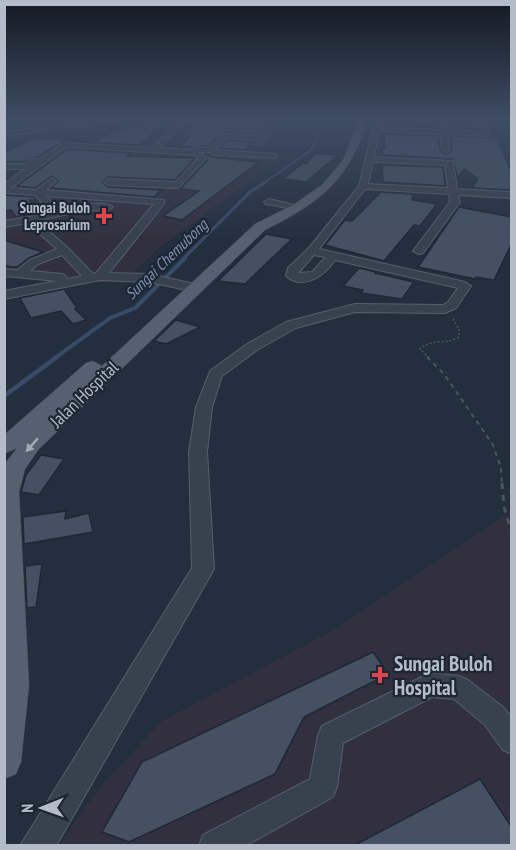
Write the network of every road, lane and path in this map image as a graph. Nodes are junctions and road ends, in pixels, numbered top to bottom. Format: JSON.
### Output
{"nodes":[{"id":1,"x":35,"y":161,"type":"edge"},
{"id":2,"x":43,"y":161,"type":"edge"},
{"id":3,"x":200,"y":161,"type":"edge"},
{"id":4,"x":340,"y":161,"type":"edge"},
{"id":5,"x":348,"y":161,"type":"edge"},
{"id":6,"x":369,"y":161,"type":"edge"},
{"id":7,"x":406,"y":161,"type":"edge"},
{"id":8,"x":4,"y":166,"type":"edge"},
{"id":9,"x":116,"y":175,"type":"dead end"},
{"id":10,"x":52,"y":181,"type":"dead end"},
{"id":11,"x":108,"y":182,"type":"junction"},
{"id":12,"x":363,"y":186,"type":"junction"},
{"id":13,"x":4,"y":189,"type":"edge"},
{"id":14,"x":453,"y":191,"type":"junction"},
{"id":15,"x":22,"y":192,"type":"junction"},
{"id":16,"x":38,"y":193,"type":"junction"},
{"id":17,"x":512,"y":195,"type":"edge"},
{"id":18,"x":4,"y":196,"type":"edge"},
{"id":19,"x":92,"y":196,"type":"junction"},
{"id":20,"x":269,"y":202,"type":"dead end"},
{"id":21,"x":50,"y":206,"type":"junction"},
{"id":22,"x":297,"y":207,"type":"junction"},
{"id":23,"x":154,"y":211,"type":"junction"},
{"id":24,"x":43,"y":216,"type":"junction"},
{"id":25,"x":4,"y":217,"type":"edge"},
{"id":26,"x":23,"y":220,"type":"junction"},
{"id":27,"x":4,"y":224,"type":"edge"},
{"id":28,"x":64,"y":250,"type":"junction"},
{"id":29,"x":312,"y":251,"type":"junction"},
{"id":30,"x":418,"y":251,"type":"dead end"},
{"id":31,"x":333,"y":255,"type":"junction"},
{"id":32,"x":4,"y":272,"type":"edge"},
{"id":33,"x":20,"y":273,"type":"junction"},
{"id":34,"x":94,"y":277,"type":"junction"},
{"id":35,"x":76,"y":279,"type":"junction"},
{"id":36,"x":185,"y":286,"type":"junction"},
{"id":37,"x":4,"y":295,"type":"edge"},
{"id":38,"x":445,"y":309,"type":"junction"},
{"id":39,"x":4,"y":447,"type":"edge"},
{"id":40,"x":512,"y":534,"type":"edge"},
{"id":41,"x":512,"y":741,"type":"edge"},
{"id":42,"x":4,"y":762,"type":"edge"},
{"id":43,"x":35,"y":846,"type":"edge"},
{"id":44,"x":214,"y":846,"type":"edge"}],
"edges":[{"from":1,"to":8,"type":"street"},
{"from":2,"to":13,"type":"street"},
{"from":3,"to":11,"type":"street"},
{"from":4,"to":22,"type":"main road","name":"Jalan Hospital"},
{"from":5,"to":22,"type":"main road","name":"Jalan Hospital"},
{"from":6,"to":12,"type":"street"},
{"from":7,"to":14,"type":"street"},
{"from":9,"to":11,"type":"street"},
{"from":10,"to":16,"type":"street"},
{"from":11,"to":19,"type":"street"},
{"from":12,"to":14,"type":"street"},
{"from":12,"to":29,"type":"street"},
{"from":13,"to":15,"type":"street"},
{"from":14,"to":17,"type":"street"},
{"from":14,"to":30,"type":"street"},
{"from":15,"to":16,"type":"street"},
{"from":15,"to":18,"type":"street"},
{"from":16,"to":19,"type":"street"},
{"from":16,"to":21,"type":"street"},
{"from":19,"to":21,"type":"street"},
{"from":19,"to":23,"type":"street"},
{"from":20,"to":22,"type":"street"},
{"from":21,"to":24,"type":"street"},
{"from":22,"to":36,"type":"main road","name":"Jalan Hospital"},
{"from":23,"to":24,"type":"street"},
{"from":23,"to":34,"type":"street"},
{"from":24,"to":26,"type":"street"},
{"from":25,"to":26,"type":"street"},
{"from":26,"to":27,"type":"street"},
{"from":26,"to":28,"type":"street"},
{"from":28,"to":33,"type":"street"},
{"from":28,"to":34,"type":"street"},
{"from":29,"to":31,"type":"street"},
{"from":29,"to":31,"type":"street"},
{"from":31,"to":38,"type":"street"},
{"from":32,"to":33,"type":"street"},
{"from":33,"to":35,"type":"street"},
{"from":34,"to":35,"type":"street"},
{"from":34,"to":36,"type":"street"},
{"from":35,"to":37,"type":"street"},
{"from":36,"to":39,"type":"main road","name":"Jalan Hospital"},
{"from":36,"to":42,"type":"main road","name":"Jalan Hospital","one_way":true},
{"from":38,"to":40,"type":"path"},
{"from":38,"to":43,"type":"street"},
{"from":41,"to":44,"type":"street"}]}
